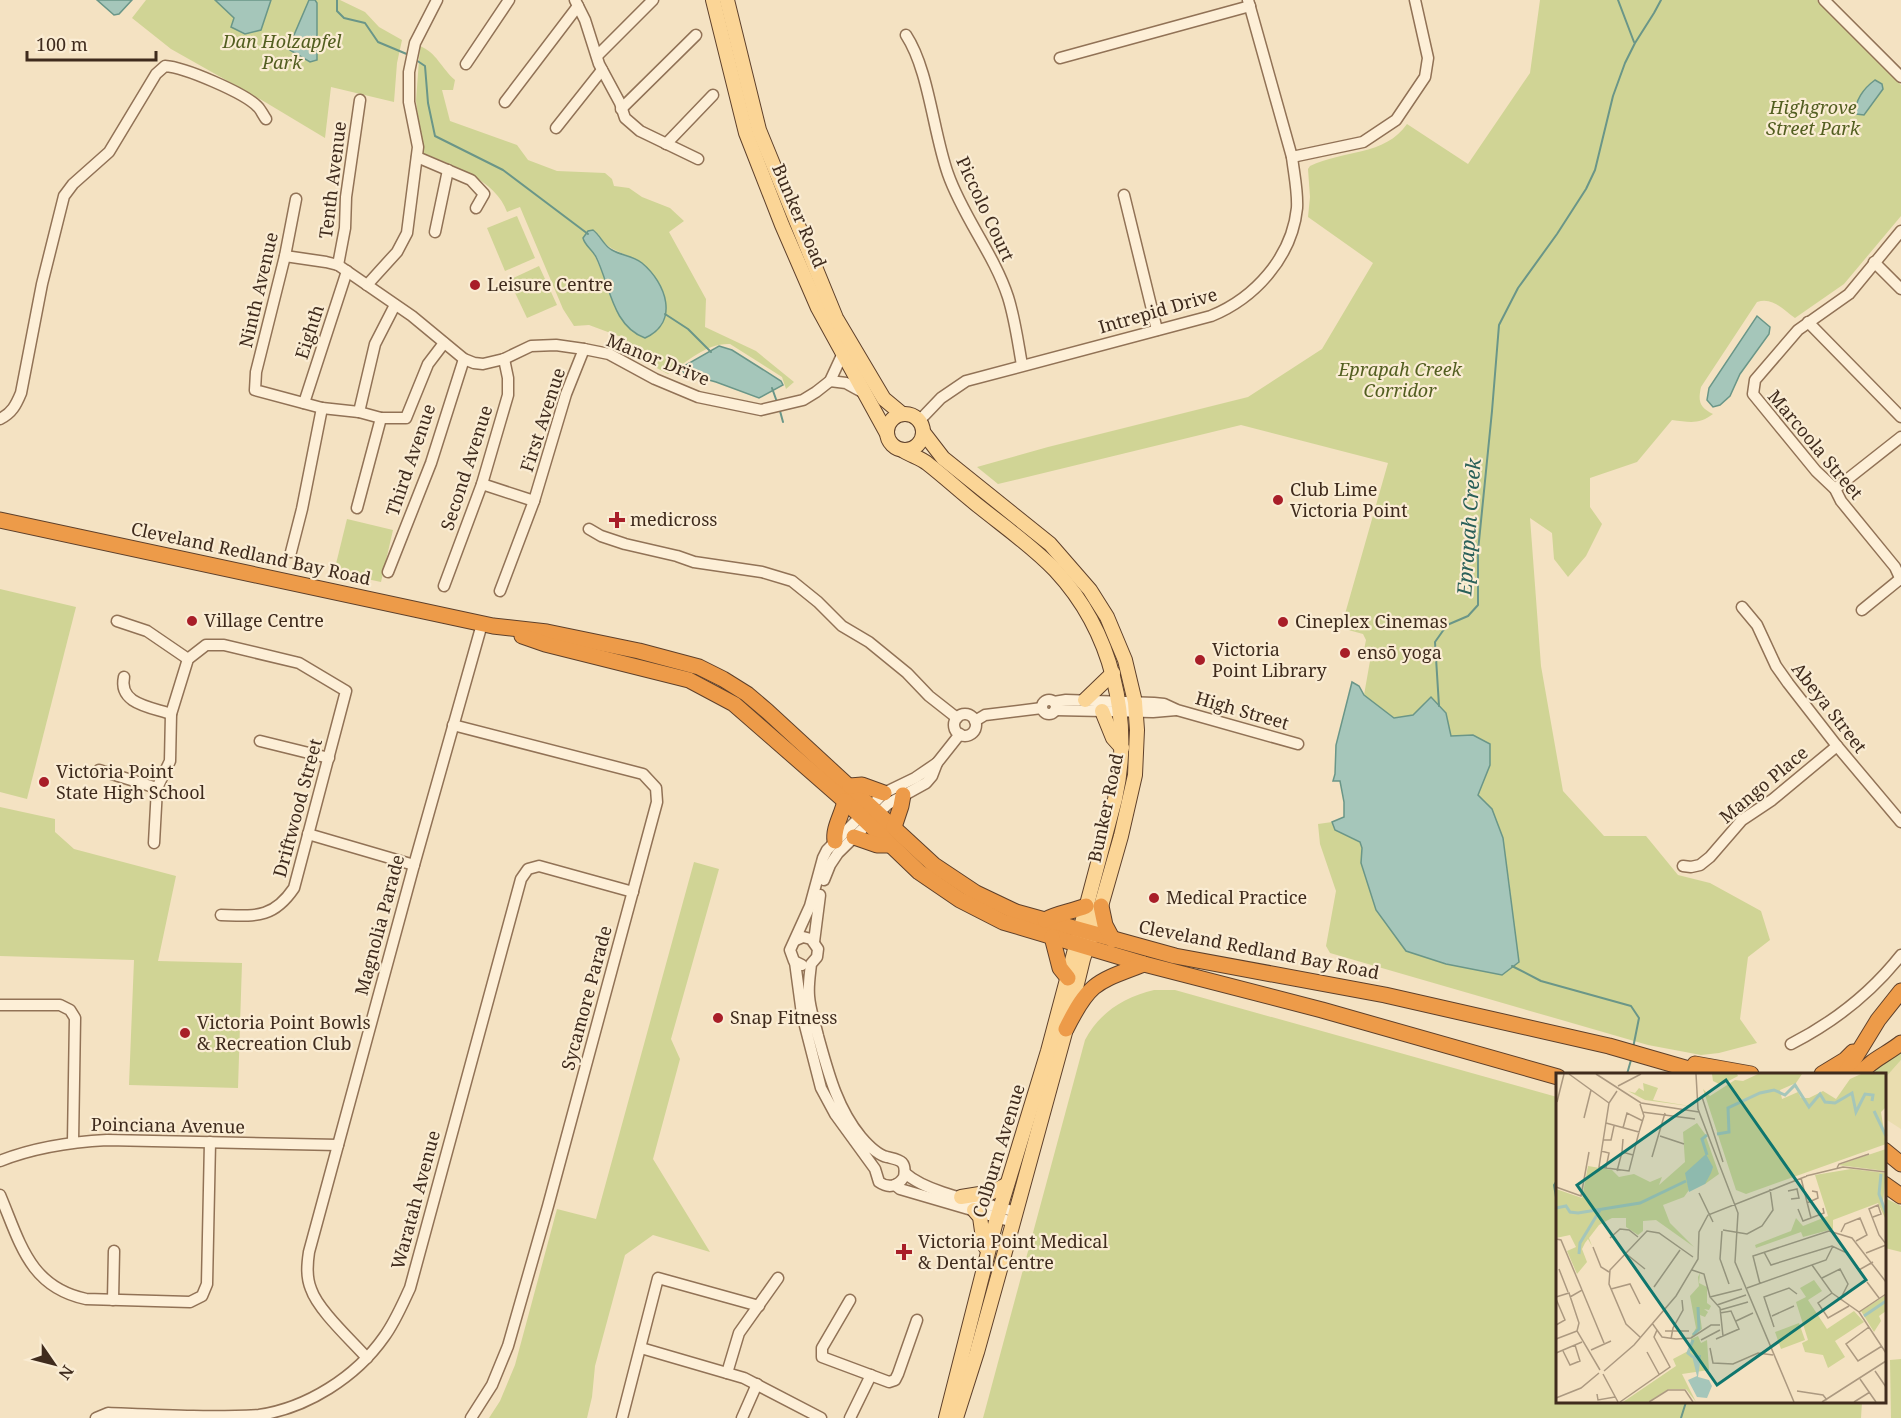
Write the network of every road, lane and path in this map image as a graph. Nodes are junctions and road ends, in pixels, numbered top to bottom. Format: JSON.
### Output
{"nodes":[{"id":1,"x":437,"y":0,"type":"edge"},
{"id":2,"x":509,"y":0,"type":"edge"},
{"id":3,"x":653,"y":0,"type":"edge"},
{"id":4,"x":713,"y":0,"type":"edge"},
{"id":5,"x":727,"y":0,"type":"edge"},
{"id":6,"x":1415,"y":0,"type":"edge"},
{"id":7,"x":1824,"y":0,"type":"edge"},
{"id":8,"x":577,"y":3,"type":"edge"},
{"id":9,"x":1249,"y":3,"type":"edge"},
{"id":10,"x":696,"y":34,"type":"dead end"},
{"id":11,"x":906,"y":35,"type":"dead end"},
{"id":12,"x":597,"y":56,"type":"junction"},
{"id":13,"x":1060,"y":58,"type":"dead end"},
{"id":14,"x":465,"y":64,"type":"dead end"},
{"id":15,"x":602,"y":70,"type":"junction"},
{"id":16,"x":1901,"y":77,"type":"edge"},
{"id":17,"x":713,"y":95,"type":"dead end"},
{"id":18,"x":360,"y":100,"type":"dead end"},
{"id":19,"x":505,"y":102,"type":"dead end"},
{"id":20,"x":621,"y":109,"type":"junction"},
{"id":21,"x":266,"y":119,"type":"dead end"},
{"id":22,"x":556,"y":128,"type":"dead end"},
{"id":23,"x":752,"y":132,"type":"junction"},
{"id":24,"x":666,"y":144,"type":"junction"},
{"id":25,"x":417,"y":157,"type":"junction"},
{"id":26,"x":1292,"y":157,"type":"junction"},
{"id":27,"x":698,"y":159,"type":"dead end"},
{"id":28,"x":448,"y":170,"type":"junction"},
{"id":29,"x":1124,"y":195,"type":"dead end"},
{"id":30,"x":296,"y":199,"type":"dead end"},
{"id":31,"x":476,"y":208,"type":"dead end"},
{"id":32,"x":1901,"y":231,"type":"edge"},
{"id":33,"x":435,"y":232,"type":"dead end"},
{"id":34,"x":285,"y":256,"type":"junction"},
{"id":35,"x":1874,"y":262,"type":"junction"},
{"id":36,"x":342,"y":268,"type":"junction"},
{"id":37,"x":367,"y":285,"type":"junction"},
{"id":38,"x":1901,"y":289,"type":"edge"},
{"id":39,"x":395,"y":305,"type":"junction"},
{"id":40,"x":1808,"y":322,"type":"junction"},
{"id":41,"x":1157,"y":330,"type":"junction"},
{"id":42,"x":444,"y":343,"type":"junction"},
{"id":43,"x":584,"y":350,"type":"junction"},
{"id":44,"x":843,"y":353,"type":"junction"},
{"id":45,"x":464,"y":359,"type":"junction"},
{"id":46,"x":504,"y":359,"type":"junction"},
{"id":47,"x":1022,"y":365,"type":"junction"},
{"id":48,"x":830,"y":381,"type":"junction"},
{"id":49,"x":867,"y":395,"type":"junction"},
{"id":50,"x":304,"y":403,"type":"junction"},
{"id":51,"x":322,"y":408,"type":"junction"},
{"id":52,"x":359,"y":412,"type":"junction"},
{"id":53,"x":902,"y":414,"type":"junction"},
{"id":54,"x":1901,"y":417,"type":"edge"},
{"id":55,"x":381,"y":418,"type":"junction"},
{"id":56,"x":0,"y":419,"type":"edge"},
{"id":57,"x":921,"y":426,"type":"junction"},
{"id":58,"x":886,"y":432,"type":"junction"},
{"id":59,"x":1901,"y":437,"type":"edge"},
{"id":60,"x":904,"y":451,"type":"junction"},
{"id":61,"x":482,"y":484,"type":"junction"},
{"id":62,"x":1835,"y":489,"type":"junction"},
{"id":63,"x":534,"y":501,"type":"junction"},
{"id":64,"x":357,"y":508,"type":"dead end"},
{"id":65,"x":0,"y":520,"type":"edge"},
{"id":66,"x":589,"y":529,"type":"dead end"},
{"id":67,"x":291,"y":552,"type":"dead end"},
{"id":68,"x":388,"y":572,"type":"dead end"},
{"id":69,"x":1900,"y":579,"type":"edge"},
{"id":70,"x":444,"y":586,"type":"dead end"},
{"id":71,"x":500,"y":591,"type":"dead end"},
{"id":72,"x":1742,"y":607,"type":"dead end"},
{"id":73,"x":1862,"y":610,"type":"dead end"},
{"id":74,"x":117,"y":621,"type":"dead end"},
{"id":75,"x":488,"y":625,"type":"junction"},
{"id":76,"x":188,"y":659,"type":"junction"},
{"id":77,"x":1113,"y":673,"type":"junction"},
{"id":78,"x":124,"y":677,"type":"dead end"},
{"id":79,"x":1085,"y":700,"type":"junction"},
{"id":80,"x":1055,"y":706,"type":"junction"},
{"id":81,"x":1120,"y":706,"type":"junction"},
{"id":82,"x":1136,"y":707,"type":"junction"},
{"id":83,"x":1102,"y":711,"type":"junction"},
{"id":84,"x":171,"y":714,"type":"junction"},
{"id":85,"x":957,"y":718,"type":"junction"},
{"id":86,"x":975,"y":721,"type":"junction"},
{"id":87,"x":453,"y":725,"type":"junction"},
{"id":88,"x":960,"y":735,"type":"junction"},
{"id":89,"x":260,"y":741,"type":"dead end"},
{"id":90,"x":1299,"y":744,"type":"dead end"},
{"id":91,"x":1837,"y":746,"type":"junction"},
{"id":92,"x":1122,"y":748,"type":"junction"},
{"id":93,"x":329,"y":758,"type":"junction"},
{"id":94,"x":937,"y":762,"type":"junction"},
{"id":95,"x":99,"y":770,"type":"dead end"},
{"id":96,"x":850,"y":786,"type":"junction"},
{"id":97,"x":157,"y":788,"type":"junction"},
{"id":98,"x":884,"y":793,"type":"junction"},
{"id":99,"x":903,"y":795,"type":"junction"},
{"id":100,"x":845,"y":801,"type":"junction"},
{"id":101,"x":870,"y":815,"type":"junction"},
{"id":102,"x":1901,"y":822,"type":"edge"},
{"id":103,"x":894,"y":827,"type":"junction"},
{"id":104,"x":308,"y":834,"type":"junction"},
{"id":105,"x":854,"y":837,"type":"junction"},
{"id":106,"x":835,"y":841,"type":"junction"},
{"id":107,"x":153,"y":843,"type":"dead end"},
{"id":108,"x":890,"y":845,"type":"junction"},
{"id":109,"x":414,"y":865,"type":"junction"},
{"id":110,"x":1683,"y":866,"type":"dead end"},
{"id":111,"x":633,"y":892,"type":"junction"},
{"id":112,"x":1094,"y":906,"type":"junction"},
{"id":113,"x":221,"y":915,"type":"dead end"},
{"id":114,"x":1044,"y":920,"type":"junction"},
{"id":115,"x":1052,"y":938,"type":"junction"},
{"id":116,"x":1084,"y":939,"type":"junction"},
{"id":117,"x":795,"y":940,"type":"junction"},
{"id":118,"x":1113,"y":940,"type":"junction"},
{"id":119,"x":814,"y":942,"type":"junction"},
{"id":120,"x":1901,"y":955,"type":"edge"},
{"id":121,"x":795,"y":962,"type":"junction"},
{"id":122,"x":811,"y":964,"type":"junction"},
{"id":123,"x":1144,"y":964,"type":"junction"},
{"id":124,"x":1068,"y":978,"type":"junction"},
{"id":125,"x":1901,"y":991,"type":"edge"},
{"id":126,"x":0,"y":1005,"type":"edge"},
{"id":127,"x":1066,"y":1029,"type":"junction"},
{"id":128,"x":1870,"y":1032,"type":"junction"},
{"id":129,"x":1901,"y":1042,"type":"edge"},
{"id":130,"x":1791,"y":1044,"type":"dead end"},
{"id":131,"x":1689,"y":1066,"type":"junction"},
{"id":132,"x":1705,"y":1073,"type":"edge"},
{"id":133,"x":1745,"y":1073,"type":"edge"},
{"id":134,"x":1824,"y":1073,"type":"edge"},
{"id":135,"x":1846,"y":1073,"type":"edge"},
{"id":136,"x":1861,"y":1073,"type":"edge"},
{"id":137,"x":1556,"y":1077,"type":"edge"},
{"id":138,"x":73,"y":1142,"type":"junction"},
{"id":139,"x":210,"y":1142,"type":"junction"},
{"id":140,"x":338,"y":1145,"type":"junction"},
{"id":141,"x":1886,"y":1152,"type":"edge"},
{"id":142,"x":886,"y":1157,"type":"junction"},
{"id":143,"x":0,"y":1161,"type":"edge"},
{"id":144,"x":1901,"y":1164,"type":"edge"},
{"id":145,"x":875,"y":1169,"type":"junction"},
{"id":146,"x":905,"y":1173,"type":"junction"},
{"id":147,"x":895,"y":1185,"type":"junction"},
{"id":148,"x":1006,"y":1185,"type":"junction"},
{"id":149,"x":1886,"y":1185,"type":"edge"},
{"id":150,"x":0,"y":1195,"type":"edge"},
{"id":151,"x":1901,"y":1196,"type":"edge"},
{"id":152,"x":961,"y":1197,"type":"junction"},
{"id":153,"x":974,"y":1210,"type":"junction"},
{"id":154,"x":999,"y":1212,"type":"junction"},
{"id":155,"x":1015,"y":1217,"type":"junction"},
{"id":156,"x":988,"y":1250,"type":"junction"},
{"id":157,"x":114,"y":1251,"type":"dead end"},
{"id":158,"x":778,"y":1278,"type":"dead end"},
{"id":159,"x":113,"y":1300,"type":"junction"},
{"id":160,"x":850,"y":1300,"type":"dead end"},
{"id":161,"x":759,"y":1306,"type":"junction"},
{"id":162,"x":917,"y":1320,"type":"dead end"},
{"id":163,"x":641,"y":1348,"type":"junction"},
{"id":164,"x":367,"y":1358,"type":"junction"},
{"id":165,"x":727,"y":1373,"type":"junction"},
{"id":166,"x":871,"y":1375,"type":"junction"},
{"id":167,"x":757,"y":1384,"type":"junction"},
{"id":168,"x":96,"y":1418,"type":"edge"},
{"id":169,"x":471,"y":1418,"type":"edge"},
{"id":170,"x":622,"y":1418,"type":"edge"},
{"id":171,"x":742,"y":1418,"type":"edge"},
{"id":172,"x":821,"y":1418,"type":"edge"},
{"id":173,"x":850,"y":1418,"type":"edge"},
{"id":174,"x":946,"y":1418,"type":"edge"},
{"id":175,"x":956,"y":1418,"type":"edge"}],
"edges":[{"from":1,"to":25,"type":"street"},
{"from":2,"to":14,"type":"street"},
{"from":3,"to":12,"type":"street"},
{"from":4,"to":23,"type":"main road","name":"Bunker Road"},
{"from":5,"to":23,"type":"main road","name":"Bunker Road"},
{"from":6,"to":26,"type":"street"},
{"from":7,"to":16,"type":"street"},
{"from":8,"to":12,"type":"street"},
{"from":8,"to":19,"type":"street"},
{"from":9,"to":13,"type":"street"},
{"from":9,"to":26,"type":"street","name":"Intrepid Drive"},
{"from":10,"to":20,"type":"street"},
{"from":11,"to":47,"type":"street","name":"Piccolo Court"},
{"from":12,"to":15,"type":"street"},
{"from":15,"to":20,"type":"street"},
{"from":15,"to":22,"type":"street"},
{"from":17,"to":24,"type":"street"},
{"from":18,"to":36,"type":"street","name":"Tenth Avenue"},
{"from":20,"to":24,"type":"street"},
{"from":21,"to":56,"type":"street"},
{"from":23,"to":44,"type":"main road","name":"Bunker Road"},
{"from":23,"to":53,"type":"main road","name":"Bunker Road"},
{"from":24,"to":27,"type":"street"},
{"from":25,"to":28,"type":"street"},
{"from":25,"to":37,"type":"street"},
{"from":26,"to":41,"type":"street","name":"Intrepid Drive"},
{"from":28,"to":31,"type":"street"},
{"from":28,"to":33,"type":"street"},
{"from":29,"to":41,"type":"street"},
{"from":30,"to":34,"type":"street","name":"Ninth Avenue"},
{"from":32,"to":35,"type":"street","name":"Marcoola Street"},
{"from":34,"to":36,"type":"street"},
{"from":34,"to":50,"type":"street","name":"Ninth Avenue"},
{"from":35,"to":38,"type":"street"},
{"from":35,"to":40,"type":"street","name":"Marcoola Street"},
{"from":36,"to":37,"type":"street"},
{"from":36,"to":50,"type":"street","name":"Eighth"},
{"from":37,"to":39,"type":"street"},
{"from":39,"to":42,"type":"street"},
{"from":39,"to":52,"type":"street"},
{"from":40,"to":54,"type":"street"},
{"from":40,"to":62,"type":"street","name":"Marcoola Street"},
{"from":41,"to":47,"type":"street","name":"Intrepid Drive"},
{"from":42,"to":45,"type":"street"},
{"from":42,"to":55,"type":"street"},
{"from":43,"to":46,"type":"street","name":"Manor Drive"},
{"from":43,"to":48,"type":"street","name":"Manor Drive"},
{"from":43,"to":63,"type":"street","name":"First Avenue"},
{"from":44,"to":48,"type":"street","name":"Manor Drive"},
{"from":44,"to":49,"type":"main road","name":"Bunker Road"},
{"from":45,"to":46,"type":"street","name":"Manor Drive"},
{"from":45,"to":68,"type":"street","name":"Third Avenue"},
{"from":46,"to":61,"type":"street","name":"Second Avenue"},
{"from":47,"to":57,"type":"street","name":"Intrepid Drive"},
{"from":48,"to":49,"type":"street"},
{"from":49,"to":58,"type":"main road","name":"Bunker Road"},
{"from":50,"to":51,"type":"street"},
{"from":51,"to":52,"type":"street"},
{"from":51,"to":67,"type":"street"},
{"from":52,"to":55,"type":"street"},
{"from":53,"to":57,"type":"main road"},
{"from":53,"to":58,"type":"main road"},
{"from":55,"to":64,"type":"street"},
{"from":57,"to":60,"type":"main road"},
{"from":57,"to":82,"type":"main road","name":"Bunker Road"},
{"from":58,"to":60,"type":"main road"},
{"from":59,"to":62,"type":"street"},
{"from":60,"to":77,"type":"main road","name":"Bunker Road"},
{"from":61,"to":63,"type":"street","name":"First Avenue"},
{"from":61,"to":70,"type":"street","name":"Second Avenue"},
{"from":62,"to":69,"type":"street","name":"Marcoola Street"},
{"from":63,"to":71,"type":"street","name":"First Avenue"},
{"from":65,"to":75,"type":"highway","name":"Cleveland Redland Bay Road"},
{"from":66,"to":85,"type":"street"},
{"from":69,"to":73,"type":"street"},
{"from":72,"to":91,"type":"street","name":"Abeya Street"},
{"from":74,"to":76,"type":"street"},
{"from":75,"to":87,"type":"street","name":"Magnolia Parade"},
{"from":75,"to":96,"type":"highway","name":"Cleveland Redland Bay Road"},
{"from":75,"to":100,"type":"highway","name":"Cleveland Redland Bay Road"},
{"from":76,"to":84,"type":"street"},
{"from":76,"to":93,"type":"street","name":"Driftwood Street"},
{"from":77,"to":79,"type":"main road"},
{"from":77,"to":81,"type":"main road","name":"Bunker Road"},
{"from":78,"to":84,"type":"street"},
{"from":79,"to":80,"type":"street"},
{"from":79,"to":81,"type":"street"},
{"from":80,"to":83,"type":"street"},
{"from":80,"to":86,"type":"street"},
{"from":81,"to":82,"type":"street","name":"High Street"},
{"from":81,"to":83,"type":"street"},
{"from":81,"to":92,"type":"main road","name":"Bunker Road"},
{"from":82,"to":90,"type":"street","name":"High Street"},
{"from":82,"to":112,"type":"main road","name":"Bunker Road"},
{"from":83,"to":92,"type":"main road"},
{"from":84,"to":97,"type":"street"},
{"from":85,"to":86,"type":"street"},
{"from":85,"to":88,"type":"street"},
{"from":86,"to":88,"type":"street"},
{"from":87,"to":109,"type":"street","name":"Magnolia Parade"},
{"from":87,"to":111,"type":"street","name":"Sycamore Parade"},
{"from":88,"to":94,"type":"street"},
{"from":89,"to":93,"type":"street"},
{"from":91,"to":102,"type":"street","name":"Abeya Street"},
{"from":91,"to":110,"type":"street","name":"Mango Place"},
{"from":92,"to":112,"type":"main road","name":"Bunker Road"},
{"from":93,"to":104,"type":"street","name":"Driftwood Street"},
{"from":94,"to":98,"type":"street"},
{"from":94,"to":99,"type":"street"},
{"from":95,"to":97,"type":"street"},
{"from":96,"to":98,"type":"highway"},
{"from":96,"to":101,"type":"highway","name":"Cleveland Redland Bay Road"},
{"from":97,"to":107,"type":"street"},
{"from":98,"to":101,"type":"street"},
{"from":99,"to":101,"type":"street"},
{"from":99,"to":103,"type":"highway"},
{"from":100,"to":101,"type":"highway","name":"Cleveland Redland Bay Road"},
{"from":100,"to":106,"type":"highway"},
{"from":101,"to":103,"type":"highway","name":"Cleveland Redland Bay Road"},
{"from":101,"to":105,"type":"street"},
{"from":101,"to":106,"type":"street"},
{"from":101,"to":108,"type":"highway","name":"Cleveland Redland Bay Road"},
{"from":103,"to":114,"type":"highway","name":"Cleveland Redland Bay Road"},
{"from":104,"to":109,"type":"street"},
{"from":104,"to":113,"type":"street","name":"Driftwood Street"},
{"from":105,"to":108,"type":"highway"},
{"from":105,"to":119,"type":"street"},
{"from":106,"to":117,"type":"street"},
{"from":108,"to":115,"type":"highway","name":"Cleveland Redland Bay Road"},
{"from":109,"to":140,"type":"street","name":"Magnolia Parade"},
{"from":111,"to":164,"type":"street","name":"Waratah Avenue"},
{"from":111,"to":169,"type":"street","name":"Sycamore Parade"},
{"from":112,"to":114,"type":"highway"},
{"from":112,"to":116,"type":"main road","name":"Bunker Road"},
{"from":112,"to":118,"type":"highway"},
{"from":114,"to":116,"type":"highway","name":"Cleveland Redland Bay Road"},
{"from":115,"to":116,"type":"highway","name":"Cleveland Redland Bay Road"},
{"from":115,"to":124,"type":"highway"},
{"from":116,"to":118,"type":"highway","name":"Cleveland Redland Bay Road"},
{"from":116,"to":123,"type":"highway","name":"Cleveland Redland Bay Road"},
{"from":116,"to":124,"type":"main road","name":"Colburn Avenue"},
{"from":116,"to":127,"type":"main road","name":"Colburn Avenue"},
{"from":117,"to":119,"type":"street"},
{"from":117,"to":121,"type":"street"},
{"from":118,"to":131,"type":"highway","name":"Cleveland Redland Bay Road"},
{"from":119,"to":122,"type":"street"},
{"from":120,"to":130,"type":"street"},
{"from":121,"to":122,"type":"street"},
{"from":121,"to":145,"type":"street"},
{"from":122,"to":142,"type":"street"},
{"from":123,"to":127,"type":"highway"},
{"from":123,"to":137,"type":"highway","name":"Cleveland Redland Bay Road"},
{"from":124,"to":148,"type":"main road","name":"Colburn Avenue"},
{"from":125,"to":128,"type":"highway"},
{"from":126,"to":138,"type":"street"},
{"from":127,"to":155,"type":"main road","name":"Colburn Avenue"},
{"from":128,"to":134,"type":"highway"},
{"from":128,"to":135,"type":"highway"},
{"from":129,"to":136,"type":"highway"},
{"from":131,"to":132,"type":"highway","name":"Cleveland Redland Bay Road"},
{"from":131,"to":133,"type":"highway"},
{"from":138,"to":139,"type":"street","name":"Poinciana Avenue"},
{"from":138,"to":143,"type":"street","name":"Poinciana Avenue"},
{"from":139,"to":140,"type":"street","name":"Poinciana Avenue"},
{"from":139,"to":159,"type":"street"},
{"from":140,"to":164,"type":"street","name":"Magnolia Parade"},
{"from":141,"to":144,"type":"highway"},
{"from":142,"to":145,"type":"street"},
{"from":142,"to":146,"type":"street"},
{"from":145,"to":147,"type":"street"},
{"from":146,"to":147,"type":"street"},
{"from":146,"to":152,"type":"street"},
{"from":147,"to":153,"type":"street"},
{"from":148,"to":152,"type":"main road"},
{"from":148,"to":154,"type":"main road","name":"Colburn Avenue"},
{"from":149,"to":151,"type":"highway"},
{"from":150,"to":159,"type":"street"},
{"from":152,"to":154,"type":"street"},
{"from":153,"to":154,"type":"street"},
{"from":153,"to":156,"type":"main road"},
{"from":154,"to":155,"type":"street"},
{"from":154,"to":156,"type":"main road","name":"Colburn Avenue"},
{"from":155,"to":175,"type":"main road","name":"Colburn Avenue"},
{"from":156,"to":174,"type":"main road","name":"Colburn Avenue"},
{"from":157,"to":159,"type":"street"},
{"from":158,"to":161,"type":"street"},
{"from":160,"to":166,"type":"street"},
{"from":161,"to":163,"type":"street"},
{"from":161,"to":165,"type":"street"},
{"from":162,"to":166,"type":"street"},
{"from":163,"to":165,"type":"street"},
{"from":163,"to":170,"type":"street"},
{"from":164,"to":168,"type":"street","name":"Waratah Avenue"},
{"from":165,"to":167,"type":"street"},
{"from":166,"to":173,"type":"street"},
{"from":167,"to":171,"type":"street"},
{"from":167,"to":172,"type":"street"}]}
